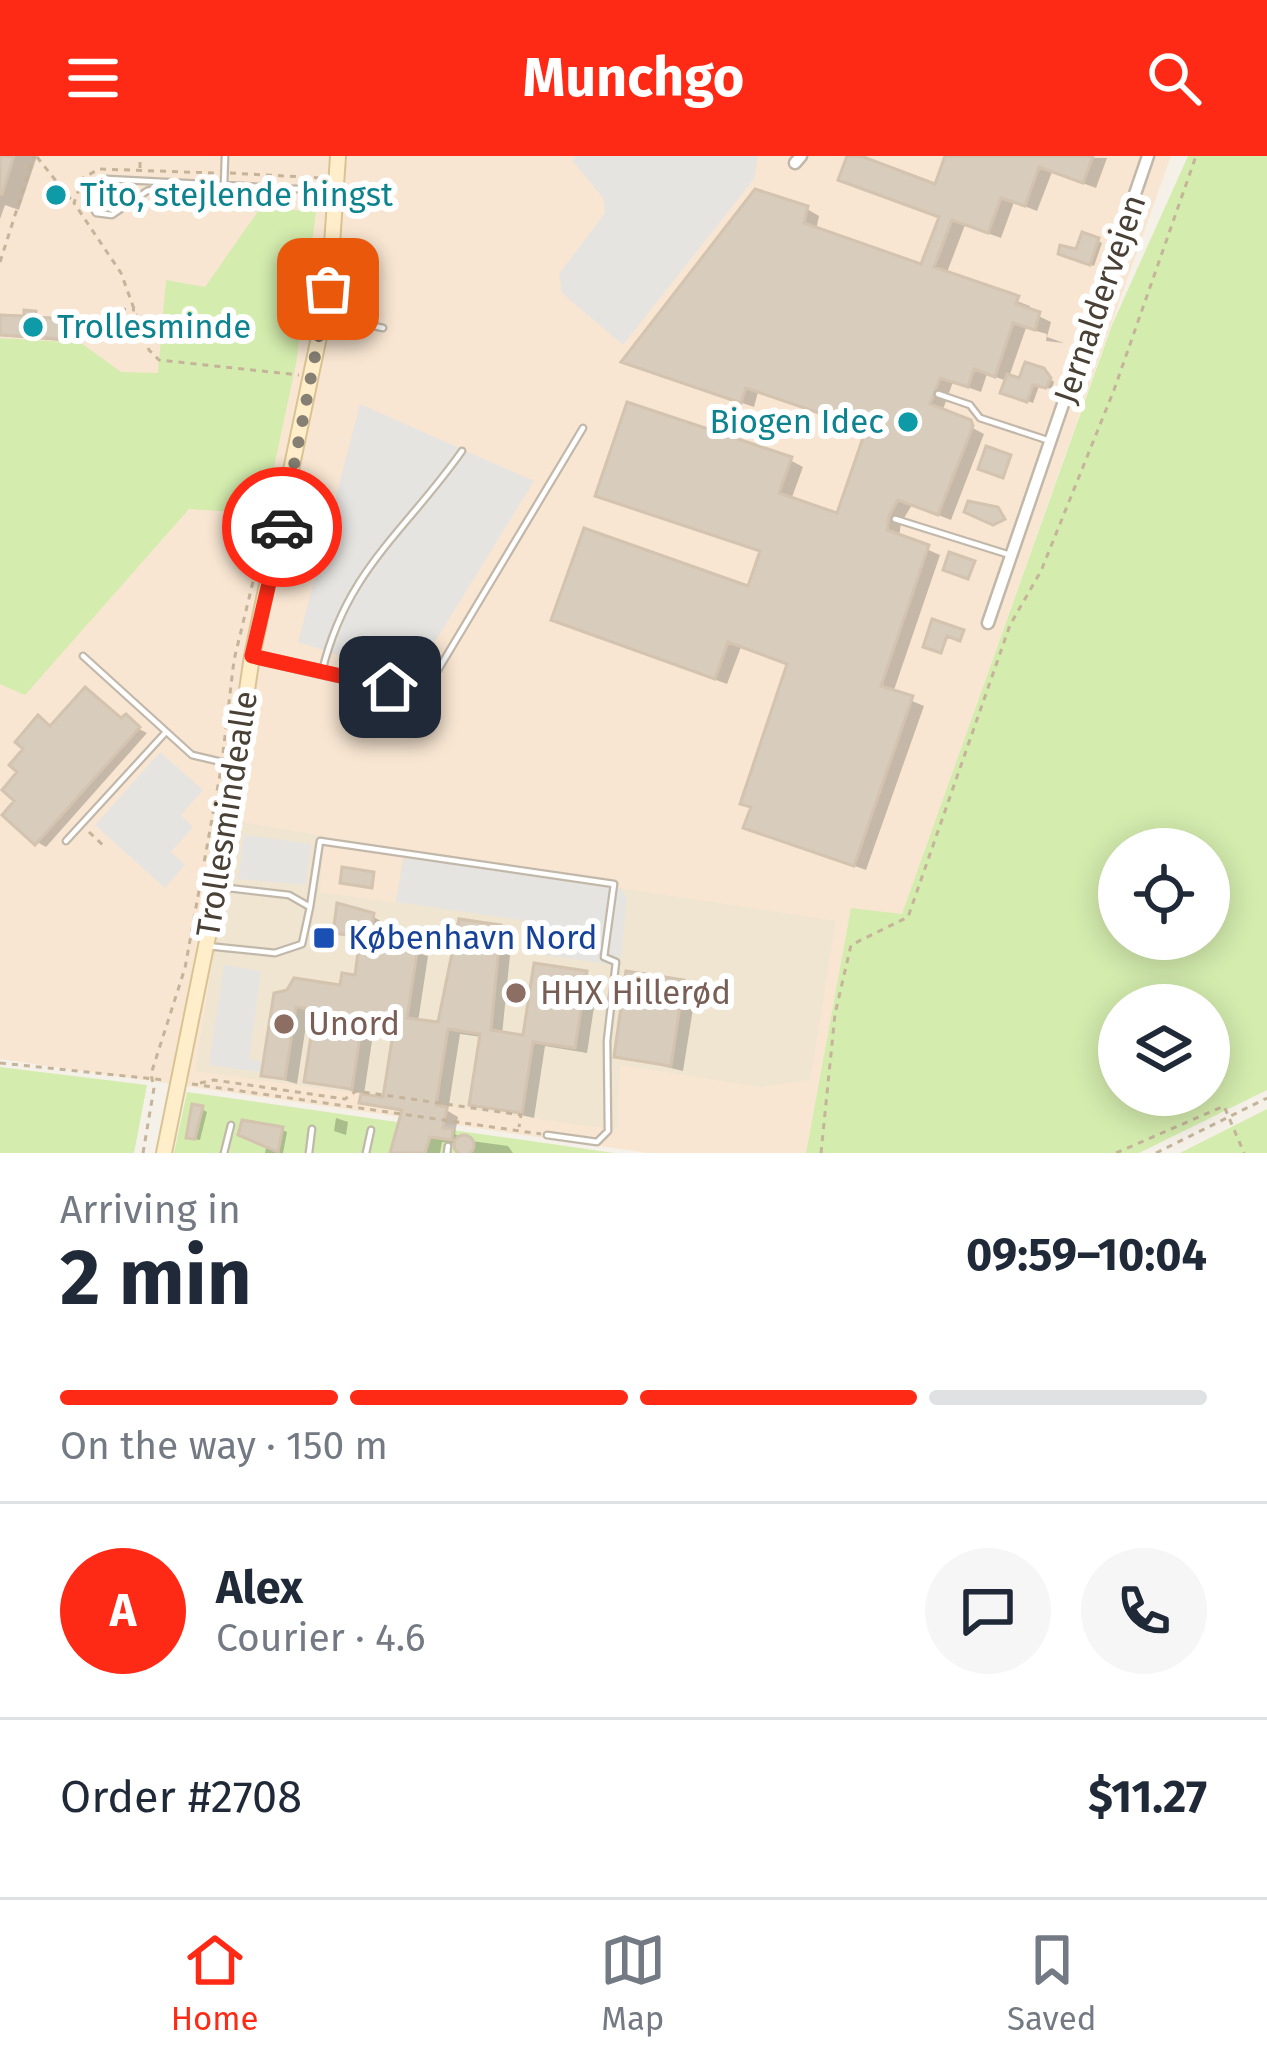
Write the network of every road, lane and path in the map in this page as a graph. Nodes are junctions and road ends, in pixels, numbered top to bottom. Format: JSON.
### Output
{"nodes":[{"id":1,"x":35,"y":156,"type":"edge"},
{"id":2,"x":140,"y":156,"type":"edge"},
{"id":3,"x":225,"y":156,"type":"edge"},
{"id":4,"x":1148,"y":156,"type":"edge"},
{"id":5,"x":1196,"y":156,"type":"edge"},
{"id":6,"x":332,"y":160,"type":"edge"},
{"id":7,"x":140,"y":170,"type":"junction"},
{"id":8,"x":225,"y":173,"type":"junction"},
{"id":9,"x":324,"y":178,"type":"junction"},
{"id":10,"x":177,"y":184,"type":"junction"},
{"id":11,"x":224,"y":186,"type":"junction"},
{"id":12,"x":330,"y":191,"type":"junction"},
{"id":13,"x":74,"y":203,"type":"junction"},
{"id":14,"x":319,"y":237,"type":"dead end"},
{"id":15,"x":0,"y":262,"type":"edge"},
{"id":16,"x":120,"y":309,"type":"dead end"},
{"id":17,"x":137,"y":310,"type":"junction"},
{"id":18,"x":324,"y":315,"type":"junction"},
{"id":19,"x":383,"y":328,"type":"dead end"},
{"id":20,"x":305,"y":336,"type":"dead end"},
{"id":21,"x":305,"y":375,"type":"junction"},
{"id":22,"x":295,"y":392,"type":"dead end"},
{"id":23,"x":938,"y":394,"type":"dead end"},
{"id":24,"x":583,"y":428,"type":"dead end"},
{"id":25,"x":1051,"y":441,"type":"junction"},
{"id":26,"x":462,"y":451,"type":"dead end"},
{"id":27,"x":895,"y":518,"type":"dead end"},
{"id":28,"x":262,"y":547,"type":"dead end"},
{"id":29,"x":1012,"y":556,"type":"junction"},
{"id":30,"x":988,"y":623,"type":"dead end"},
{"id":31,"x":83,"y":656,"type":"dead end"},
{"id":32,"x":252,"y":656,"type":"junction"},
{"id":33,"x":322,"y":672,"type":"junction"},
{"id":34,"x":423,"y":695,"type":"joint"},
{"id":35,"x":164,"y":733,"type":"junction"},
{"id":36,"x":223,"y":749,"type":"dead end"},
{"id":37,"x":236,"y":765,"type":"junction"},
{"id":38,"x":220,"y":778,"type":"dead end"},
{"id":39,"x":81,"y":825,"type":"junction"},
{"id":40,"x":65,"y":841,"type":"dead end"},
{"id":41,"x":105,"y":847,"type":"dead end"},
{"id":42,"x":218,"y":887,"type":"junction"},
{"id":43,"x":310,"y":907,"type":"junction"},
{"id":44,"x":207,"y":946,"type":"junction"},
{"id":45,"x":0,"y":1063,"type":"edge"},
{"id":46,"x":152,"y":1079,"type":"junction"},
{"id":47,"x":166,"y":1081,"type":"dead end"},
{"id":48,"x":1267,"y":1098,"type":"edge"},
{"id":49,"x":345,"y":1102,"type":"junction"},
{"id":50,"x":1229,"y":1117,"type":"junction"},
{"id":51,"x":231,"y":1125,"type":"dead end"},
{"id":52,"x":312,"y":1130,"type":"dead end"},
{"id":53,"x":371,"y":1130,"type":"dead end"},
{"id":54,"x":518,"y":1130,"type":"junction"},
{"id":55,"x":547,"y":1135,"type":"joint"},
{"id":56,"x":142,"y":1153,"type":"edge"},
{"id":57,"x":164,"y":1153,"type":"edge"},
{"id":58,"x":224,"y":1153,"type":"edge"},
{"id":59,"x":309,"y":1153,"type":"edge"},
{"id":60,"x":366,"y":1153,"type":"edge"},
{"id":61,"x":821,"y":1153,"type":"edge"},
{"id":62,"x":1116,"y":1153,"type":"edge"},
{"id":63,"x":1156,"y":1153,"type":"edge"},
{"id":64,"x":1244,"y":1153,"type":"edge"}],
"edges":[{"from":1,"to":13,"type":"path"},
{"from":1,"to":15,"type":"path"},
{"from":2,"to":7,"type":"path"},
{"from":3,"to":8,"type":"lane"},
{"from":4,"to":25,"type":"street","name":"Jernaldervejen"},
{"from":5,"to":61,"type":"path"},
{"from":6,"to":9,"type":"path"},
{"from":6,"to":12,"type":"street","name":"Trollesmindealle"},
{"from":7,"to":8,"type":"path"},
{"from":7,"to":13,"type":"path"},
{"from":8,"to":9,"type":"path"},
{"from":8,"to":11,"type":"lane"},
{"from":9,"to":12,"type":"path"},
{"from":10,"to":10,"type":"lane"},
{"from":10,"to":11,"type":"lane"},
{"from":11,"to":12,"type":"lane"},
{"from":12,"to":18,"type":"street","name":"Trollesmindealle"},
{"from":13,"to":17,"type":"path"},
{"from":14,"to":20,"type":"path"},
{"from":16,"to":17,"type":"path"},
{"from":17,"to":21,"type":"path"},
{"from":18,"to":19,"type":"lane"},
{"from":18,"to":21,"type":"street","name":"Trollesmindealle"},
{"from":21,"to":22,"type":"path"},
{"from":21,"to":32,"type":"street","name":"Trollesmindealle"},
{"from":23,"to":25,"type":"lane","name":"Jernaldervejen"},
{"from":24,"to":34,"type":"lane"},
{"from":25,"to":29,"type":"street","name":"Jernaldervejen"},
{"from":26,"to":33,"type":"lane"},
{"from":27,"to":29,"type":"lane"},
{"from":28,"to":36,"type":"path"},
{"from":29,"to":30,"type":"street","name":"Jernaldervejen"},
{"from":31,"to":35,"type":"lane"},
{"from":32,"to":33,"type":"street"},
{"from":32,"to":37,"type":"street","name":"Trollesmindealle"},
{"from":33,"to":34,"type":"street"},
{"from":35,"to":37,"type":"lane"},
{"from":35,"to":39,"type":"lane"},
{"from":37,"to":42,"type":"street","name":"Trollesmindealle"},
{"from":38,"to":46,"type":"path"},
{"from":39,"to":40,"type":"lane"},
{"from":39,"to":41,"type":"path"},
{"from":42,"to":43,"type":"lane"},
{"from":42,"to":44,"type":"street","name":"Trollesmindealle"},
{"from":43,"to":44,"type":"lane"},
{"from":43,"to":55,"type":"lane"},
{"from":44,"to":57,"type":"street","name":"Trollesmindealle"},
{"from":45,"to":46,"type":"path"},
{"from":46,"to":47,"type":"path"},
{"from":46,"to":56,"type":"path"},
{"from":48,"to":50,"type":"path"},
{"from":49,"to":49,"type":"path"},
{"from":49,"to":54,"type":"path"},
{"from":49,"to":54,"type":"path"},
{"from":50,"to":62,"type":"path"},
{"from":50,"to":63,"type":"path"},
{"from":50,"to":64,"type":"path"},
{"from":51,"to":58,"type":"lane"},
{"from":52,"to":59,"type":"lane"},
{"from":53,"to":60,"type":"lane"},
{"from":54,"to":55,"type":"path"}]}
